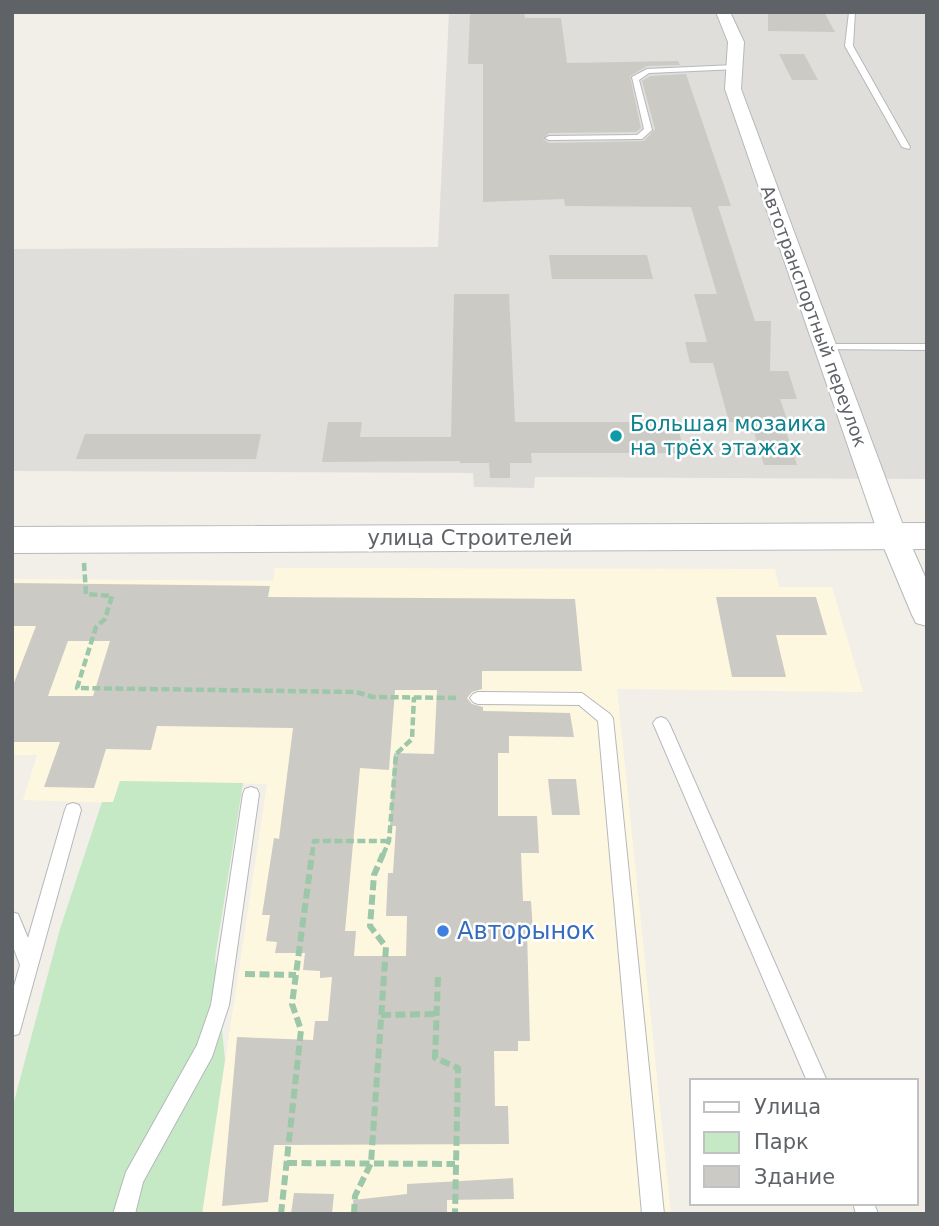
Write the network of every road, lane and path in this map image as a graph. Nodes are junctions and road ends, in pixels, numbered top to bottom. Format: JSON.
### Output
{"nodes":[{"id":1,"x":723,"y":12,"type":"edge"},
{"id":2,"x":852,"y":12,"type":"edge"},
{"id":3,"x":734,"y":67,"type":"junction"},
{"id":4,"x":549,"y":138,"type":"dead end"},
{"id":5,"x":906,"y":147,"type":"dead end"},
{"id":6,"x":825,"y":347,"type":"junction"},
{"id":7,"x":927,"y":347,"type":"edge"},
{"id":8,"x":910,"y":536,"type":"edge"},
{"id":9,"x":12,"y":540,"type":"edge"},
{"id":10,"x":71,"y":540,"type":"junction"},
{"id":11,"x":927,"y":615,"type":"edge"},
{"id":12,"x":414,"y":698,"type":"junction"},
{"id":13,"x":478,"y":698,"type":"joint"},
{"id":14,"x":662,"y":723,"type":"dead end"},
{"id":15,"x":251,"y":794,"type":"dead end"},
{"id":16,"x":74,"y":810,"type":"dead end"},
{"id":17,"x":389,"y":841,"type":"junction"},
{"id":18,"x":12,"y":920,"type":"edge"},
{"id":19,"x":30,"y":966,"type":"junction"},
{"id":20,"x":224,"y":974,"type":"junction"},
{"id":21,"x":296,"y":975,"type":"junction"},
{"id":22,"x":438,"y":977,"type":"dead end"},
{"id":23,"x":437,"y":1014,"type":"junction"},
{"id":24,"x":381,"y":1015,"type":"junction"},
{"id":25,"x":12,"y":1027,"type":"edge"},
{"id":26,"x":816,"y":1079,"type":"edge"},
{"id":27,"x":286,"y":1163,"type":"junction"},
{"id":28,"x":371,"y":1163,"type":"junction"},
{"id":29,"x":456,"y":1164,"type":"junction"},
{"id":30,"x":124,"y":1214,"type":"edge"},
{"id":31,"x":281,"y":1214,"type":"edge"},
{"id":32,"x":354,"y":1214,"type":"edge"},
{"id":33,"x":455,"y":1214,"type":"edge"},
{"id":34,"x":653,"y":1214,"type":"edge"}],
"edges":[{"from":1,"to":3,"type":"street","name":"Автотранспортный переулок"},
{"from":2,"to":5,"type":"lane"},
{"from":3,"to":4,"type":"lane"},
{"from":3,"to":6,"type":"street","name":"Автотранспортный переулок"},
{"from":6,"to":7,"type":"lane"},
{"from":6,"to":8,"type":"street","name":"Автотранспортный переулок"},
{"from":8,"to":10,"type":"street","name":"улица Строителей"},
{"from":8,"to":11,"type":"street","name":"Автотранспортный переулок"},
{"from":9,"to":10,"type":"street","name":"улица Строителей"},
{"from":10,"to":12,"type":"path"},
{"from":12,"to":13,"type":"path"},
{"from":12,"to":17,"type":"path"},
{"from":13,"to":34,"type":"lane"},
{"from":14,"to":26,"type":"lane"},
{"from":15,"to":20,"type":"lane"},
{"from":16,"to":19,"type":"lane"},
{"from":17,"to":21,"type":"path"},
{"from":17,"to":24,"type":"path"},
{"from":18,"to":19,"type":"lane"},
{"from":19,"to":25,"type":"lane"},
{"from":20,"to":21,"type":"path"},
{"from":20,"to":30,"type":"lane"},
{"from":21,"to":27,"type":"path"},
{"from":22,"to":23,"type":"path"},
{"from":23,"to":24,"type":"path"},
{"from":23,"to":29,"type":"path"},
{"from":24,"to":28,"type":"path"},
{"from":27,"to":28,"type":"path"},
{"from":27,"to":31,"type":"path"},
{"from":28,"to":29,"type":"path"},
{"from":28,"to":32,"type":"path"},
{"from":29,"to":33,"type":"path"}]}
